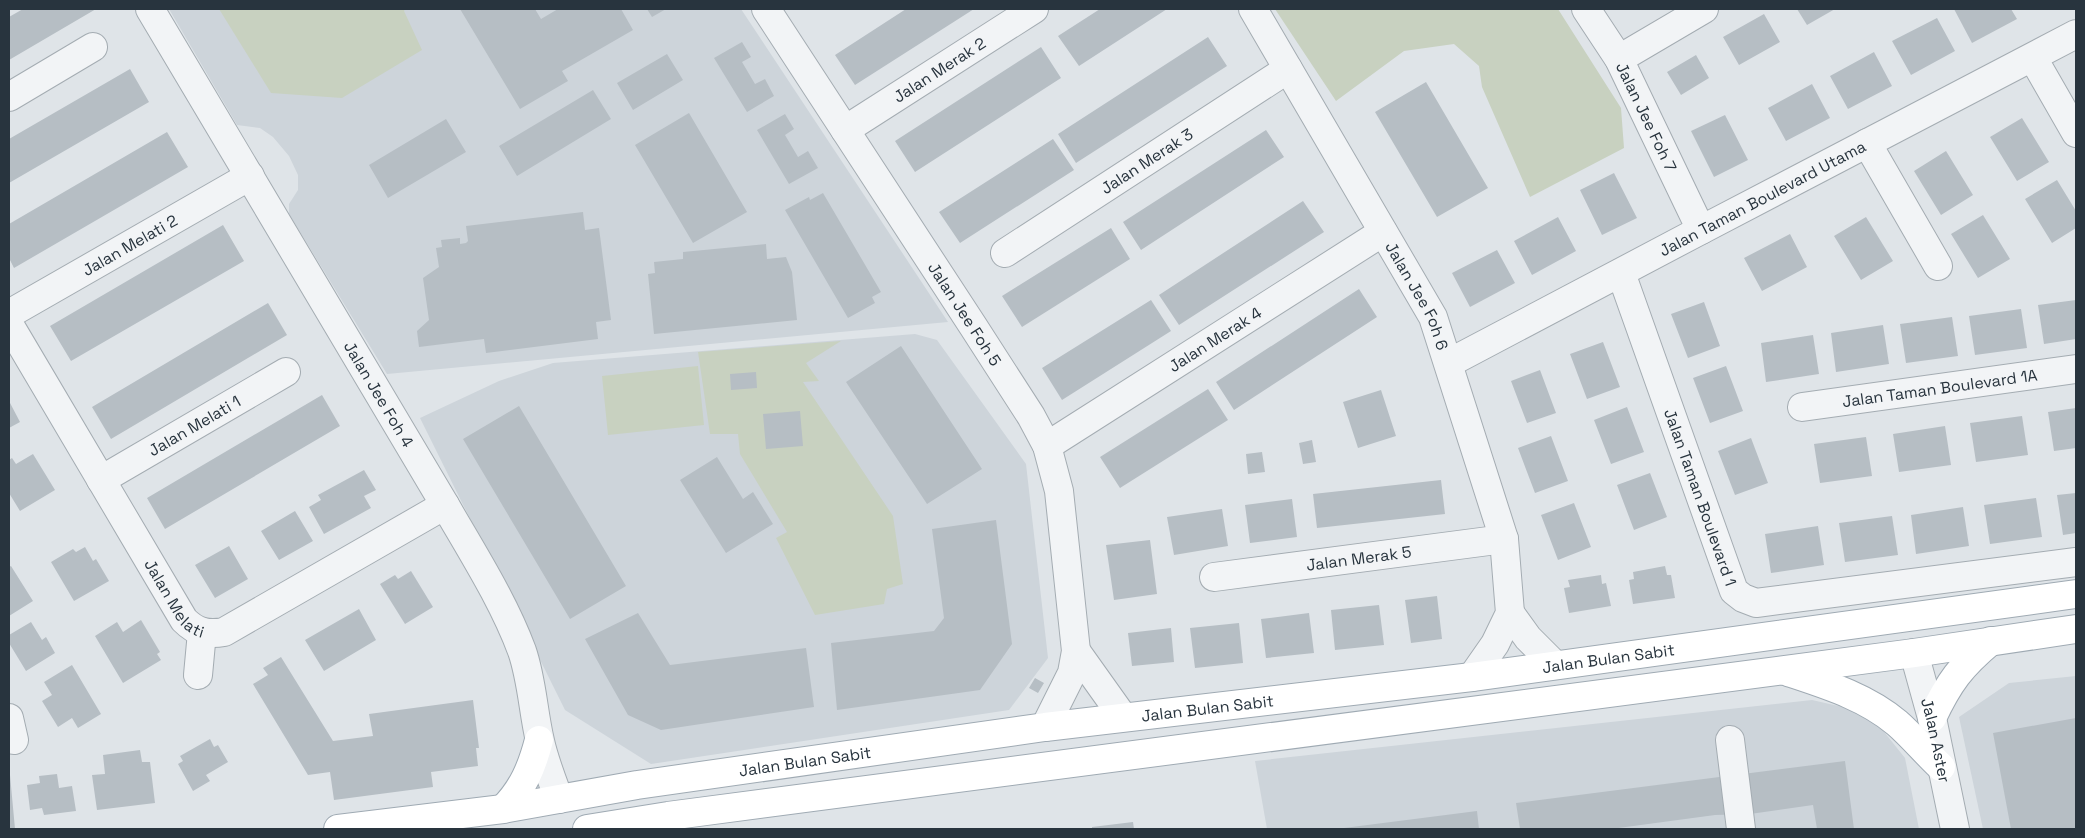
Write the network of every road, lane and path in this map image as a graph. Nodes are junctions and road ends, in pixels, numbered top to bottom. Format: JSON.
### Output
{"nodes":[{"id":1,"x":150,"y":9,"type":"edge"},
{"id":2,"x":766,"y":9,"type":"edge"},
{"id":3,"x":1034,"y":9,"type":"edge"},
{"id":4,"x":1252,"y":9,"type":"edge"},
{"id":5,"x":1586,"y":9,"type":"edge"},
{"id":6,"x":1704,"y":9,"type":"edge"},
{"id":7,"x":2076,"y":34,"type":"edge"},
{"id":8,"x":92,"y":48,"type":"dead end"},
{"id":9,"x":2033,"y":58,"type":"junction"},
{"id":10,"x":1619,"y":59,"type":"junction"},
{"id":11,"x":1288,"y":69,"type":"junction"},
{"id":12,"x":9,"y":97,"type":"edge"},
{"id":13,"x":845,"y":130,"type":"junction"},
{"id":14,"x":2076,"y":133,"type":"edge"},
{"id":15,"x":1867,"y":143,"type":"junction"},
{"id":16,"x":250,"y":176,"type":"junction"},
{"id":17,"x":1701,"y":230,"type":"junction"},
{"id":18,"x":1383,"y":232,"type":"junction"},
{"id":19,"x":1005,"y":253,"type":"dead end"},
{"id":20,"x":1938,"y":266,"type":"dead end"},
{"id":21,"x":1621,"y":273,"type":"junction"},
{"id":22,"x":9,"y":314,"type":"edge"},
{"id":23,"x":9,"y":324,"type":"edge"},
{"id":24,"x":1449,"y":363,"type":"junction"},
{"id":25,"x":2076,"y":369,"type":"edge"},
{"id":26,"x":286,"y":372,"type":"dead end"},
{"id":27,"x":1802,"y":407,"type":"dead end"},
{"id":28,"x":1047,"y":446,"type":"junction"},
{"id":29,"x":101,"y":480,"type":"junction"},
{"id":30,"x":445,"y":505,"type":"junction"},
{"id":31,"x":1504,"y":539,"type":"junction"},
{"id":32,"x":2076,"y":562,"type":"edge"},
{"id":33,"x":1214,"y":577,"type":"dead end"},
{"id":34,"x":2076,"y":594,"type":"edge"},
{"id":35,"x":1974,"y":609,"type":"junction"},
{"id":36,"x":1510,"y":613,"type":"junction"},
{"id":37,"x":1828,"y":628,"type":"junction"},
{"id":38,"x":2076,"y":629,"type":"edge"},
{"id":39,"x":202,"y":632,"type":"junction"},
{"id":40,"x":1991,"y":641,"type":"junction"},
{"id":41,"x":1076,"y":651,"type":"junction"},
{"id":42,"x":1914,"y":653,"type":"junction"},
{"id":43,"x":1556,"y":665,"type":"junction"},
{"id":44,"x":1779,"y":669,"type":"junction"},
{"id":45,"x":198,"y":674,"type":"dead end"},
{"id":46,"x":1472,"y":677,"type":"junction"},
{"id":47,"x":1123,"y":717,"type":"junction"},
{"id":48,"x":1932,"y":718,"type":"junction"},
{"id":49,"x":1045,"y":727,"type":"junction"},
{"id":50,"x":540,"y":740,"type":"junction"},
{"id":51,"x":1730,"y":740,"type":"dead end"},
{"id":52,"x":1941,"y":767,"type":"junction"},
{"id":53,"x":559,"y":799,"type":"junction"},
{"id":54,"x":503,"y":809,"type":"junction"},
{"id":55,"x":668,"y":816,"type":"junction"},
{"id":56,"x":338,"y":829,"type":"edge"},
{"id":57,"x":587,"y":829,"type":"edge"},
{"id":58,"x":1741,"y":829,"type":"edge"},
{"id":59,"x":1956,"y":829,"type":"edge"}],
"edges":[{"from":1,"to":16,"type":"street","name":"Jalan Jee Foh 4"},
{"from":2,"to":13,"type":"street","name":"Jalan Jee Foh 5"},
{"from":3,"to":13,"type":"street","name":"Jalan Merak 2"},
{"from":4,"to":11,"type":"street","name":"Jalan Jee Foh 6"},
{"from":5,"to":10,"type":"street","name":"Jalan Jee Foh 7"},
{"from":6,"to":10,"type":"street"},
{"from":7,"to":9,"type":"street","name":"Jalan Taman Boulevard Utama"},
{"from":8,"to":12,"type":"street"},
{"from":9,"to":14,"type":"street"},
{"from":9,"to":15,"type":"street","name":"Jalan Taman Boulevard Utama"},
{"from":10,"to":17,"type":"street","name":"Jalan Jee Foh 7"},
{"from":11,"to":18,"type":"street","name":"Jalan Jee Foh 6"},
{"from":11,"to":19,"type":"street","name":"Jalan Merak 3"},
{"from":13,"to":28,"type":"street","name":"Jalan Jee Foh 5"},
{"from":15,"to":17,"type":"street","name":"Jalan Taman Boulevard Utama"},
{"from":15,"to":20,"type":"street"},
{"from":16,"to":22,"type":"street","name":"Jalan Melati 2"},
{"from":16,"to":30,"type":"street","name":"Jalan Jee Foh 4"},
{"from":17,"to":21,"type":"street","name":"Jalan Taman Boulevard Utama"},
{"from":18,"to":24,"type":"street","name":"Jalan Jee Foh 6"},
{"from":18,"to":28,"type":"street","name":"Jalan Merak 4"},
{"from":21,"to":24,"type":"street","name":"Jalan Taman Boulevard Utama"},
{"from":21,"to":32,"type":"street","name":"Jalan Taman Boulevard 1"},
{"from":23,"to":29,"type":"street","name":"Jalan Melati"},
{"from":24,"to":31,"type":"street","name":"Jalan Jee Foh 6"},
{"from":25,"to":27,"type":"street","name":"Jalan Taman Boulevard 1A"},
{"from":26,"to":29,"type":"street","name":"Jalan Melati 1"},
{"from":28,"to":41,"type":"street","name":"Jalan Jee Foh 5"},
{"from":29,"to":39,"type":"street","name":"Jalan Melati"},
{"from":30,"to":39,"type":"street","name":"Jalan Melati"},
{"from":30,"to":50,"type":"street","name":"Jalan Jee Foh 4"},
{"from":31,"to":33,"type":"street","name":"Jalan Merak 5"},
{"from":31,"to":36,"type":"street","name":"Jalan Jee Foh 6"},
{"from":34,"to":35,"type":"main road","name":"Jalan Bulan Sabit"},
{"from":35,"to":37,"type":"main road","name":"Jalan Bulan Sabit"},
{"from":35,"to":42,"type":"main road"},
{"from":36,"to":43,"type":"street"},
{"from":36,"to":46,"type":"street"},
{"from":37,"to":42,"type":"main road"},
{"from":37,"to":43,"type":"main road","name":"Jalan Bulan Sabit"},
{"from":38,"to":40,"type":"main road","name":"Jalan Bulan Sabit"},
{"from":39,"to":45,"type":"street"},
{"from":40,"to":42,"type":"main road","name":"Jalan Bulan Sabit"},
{"from":40,"to":48,"type":"main road"},
{"from":41,"to":47,"type":"street","name":"Jalan Jee Foh 5"},
{"from":41,"to":49,"type":"street","name":"Jalan Jee Foh 5"},
{"from":42,"to":44,"type":"main road","name":"Jalan Bulan Sabit"},
{"from":42,"to":48,"type":"street","name":"Jalan Aster"},
{"from":43,"to":46,"type":"main road","name":"Jalan Bulan Sabit"},
{"from":44,"to":52,"type":"main road"},
{"from":44,"to":55,"type":"main road","name":"Jalan Bulan Sabit"},
{"from":46,"to":47,"type":"main road","name":"Jalan Bulan Sabit"},
{"from":47,"to":49,"type":"main road","name":"Jalan Bulan Sabit"},
{"from":48,"to":52,"type":"street","name":"Jalan Aster"},
{"from":49,"to":53,"type":"main road","name":"Jalan Bulan Sabit"},
{"from":50,"to":53,"type":"street","name":"Jalan Jee Foh 4"},
{"from":50,"to":54,"type":"main road"},
{"from":51,"to":58,"type":"street"},
{"from":52,"to":59,"type":"street","name":"Jalan Aster"},
{"from":53,"to":54,"type":"main road","name":"Jalan Bulan Sabit"},
{"from":53,"to":55,"type":"main road"},
{"from":54,"to":56,"type":"main road","name":"Jalan Bulan Sabit"},
{"from":55,"to":57,"type":"main road","name":"Jalan Bulan Sabit"}]}
